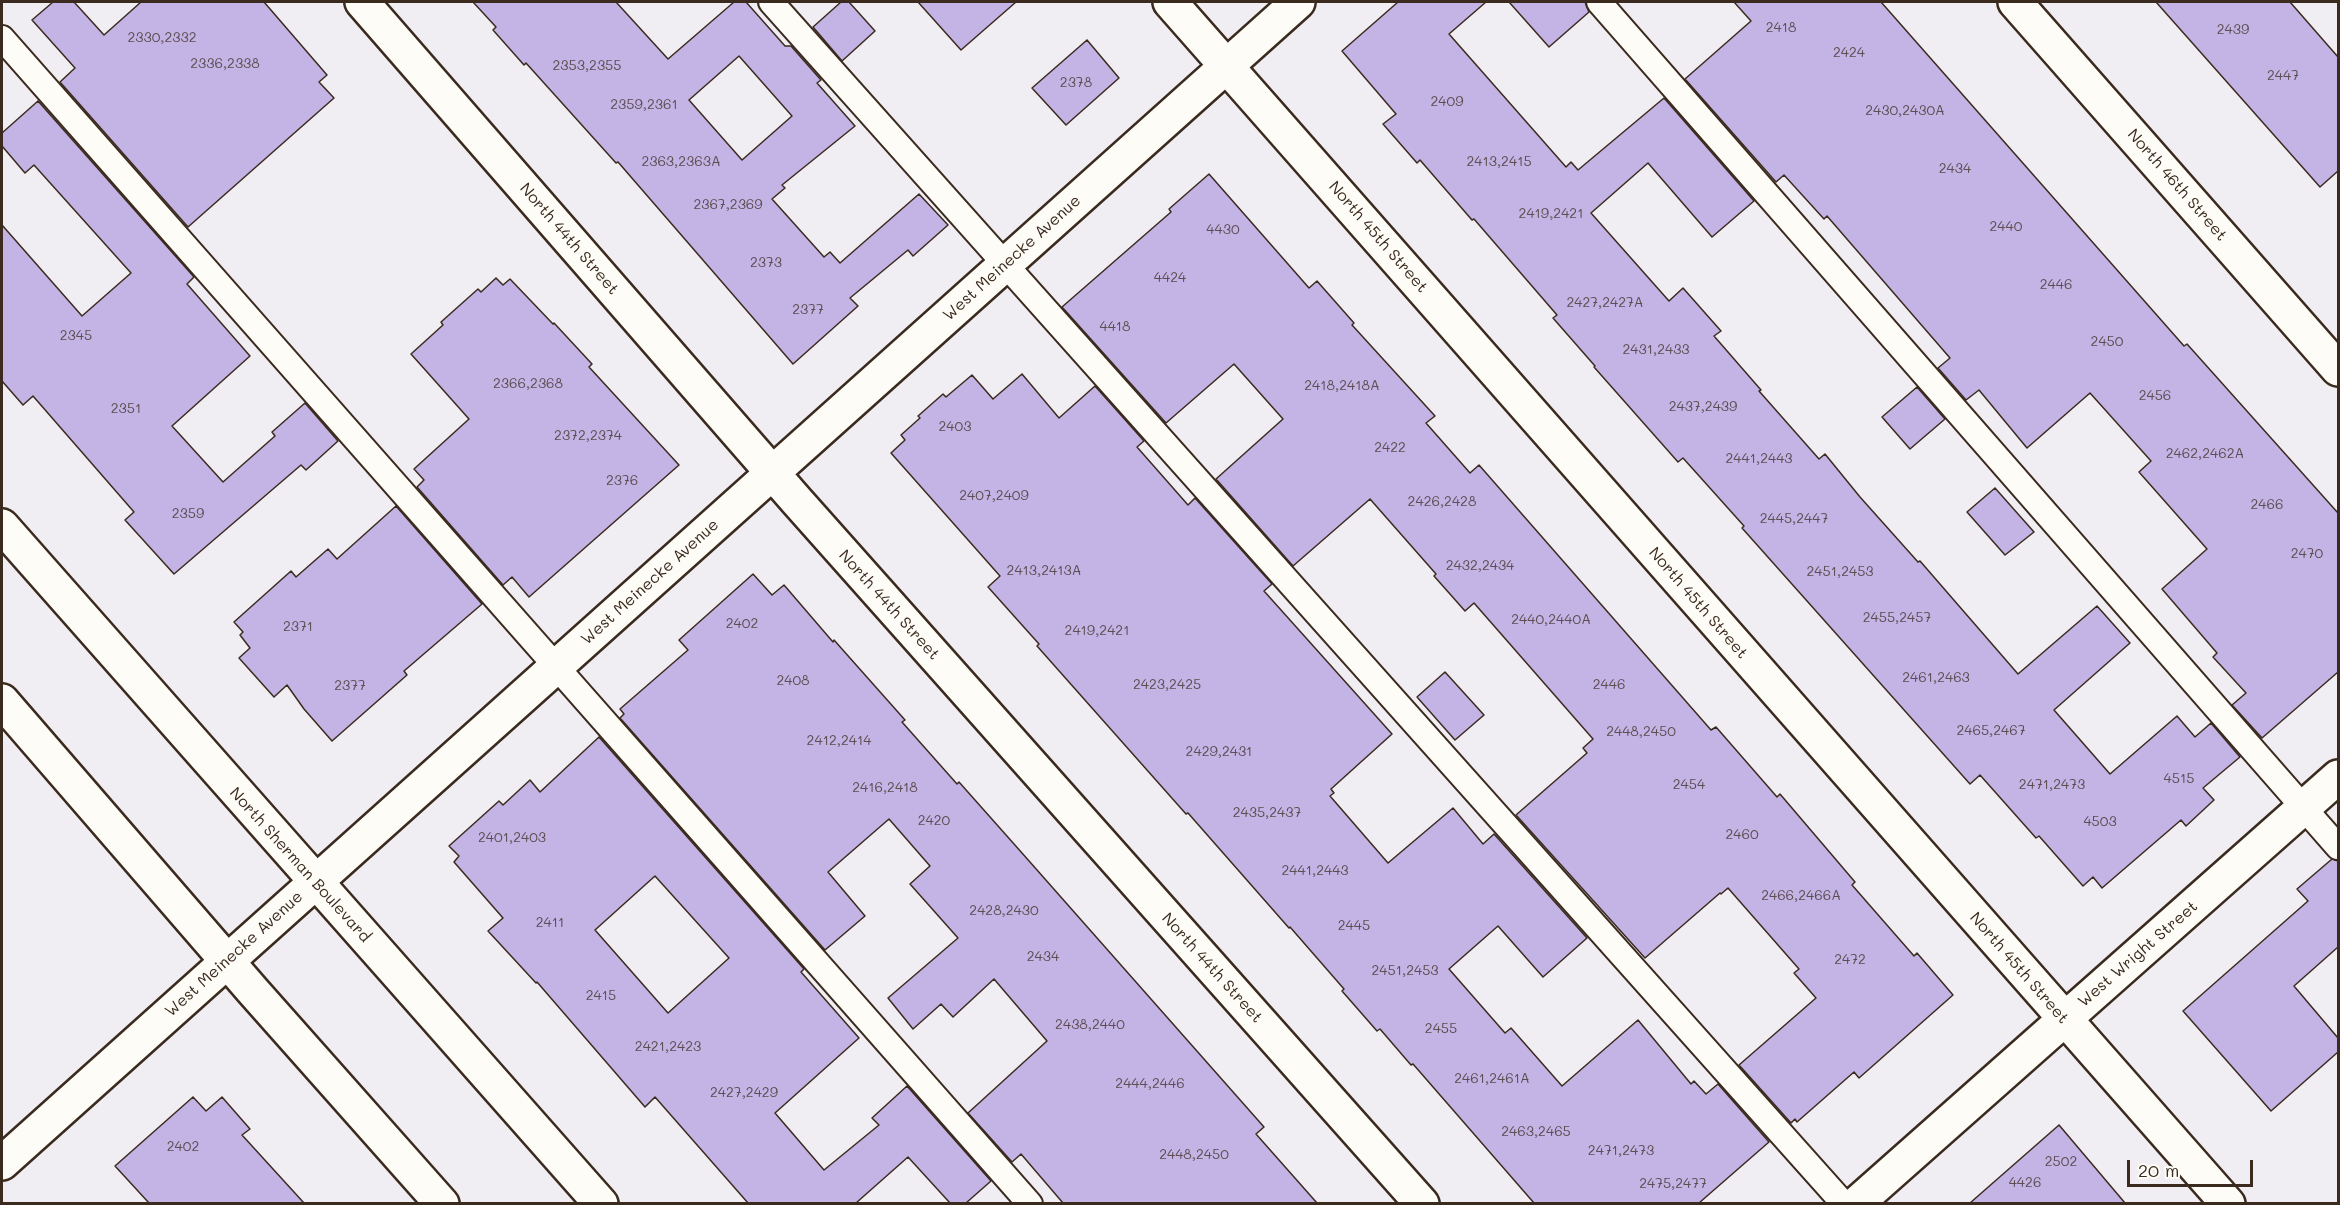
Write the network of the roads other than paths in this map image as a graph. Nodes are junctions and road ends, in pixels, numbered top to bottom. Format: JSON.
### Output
{"nodes":[{"id":1,"x":362,"y":2,"type":"edge"},
{"id":2,"x":771,"y":2,"type":"edge"},
{"id":3,"x":1170,"y":2,"type":"edge"},
{"id":4,"x":1298,"y":2,"type":"edge"},
{"id":5,"x":1599,"y":2,"type":"edge"},
{"id":6,"x":2015,"y":2,"type":"edge"},
{"id":7,"x":2,"y":38,"type":"edge"},
{"id":8,"x":1227,"y":65,"type":"junction"},
{"id":9,"x":1005,"y":264,"type":"junction"},
{"id":10,"x":2338,"y":369,"type":"edge"},
{"id":11,"x":772,"y":472,"type":"junction"},
{"id":12,"x":2,"y":526,"type":"edge"},
{"id":13,"x":556,"y":665,"type":"junction"},
{"id":14,"x":2,"y":701,"type":"edge"},
{"id":15,"x":2338,"y":777,"type":"edge"},
{"id":16,"x":2304,"y":808,"type":"junction"},
{"id":17,"x":2338,"y":847,"type":"edge"},
{"id":18,"x":315,"y":882,"type":"junction"},
{"id":19,"x":227,"y":961,"type":"junction"},
{"id":20,"x":2063,"y":1019,"type":"junction"},
{"id":21,"x":2,"y":1163,"type":"edge"},
{"id":22,"x":442,"y":1203,"type":"edge"},
{"id":23,"x":601,"y":1203,"type":"edge"},
{"id":24,"x":1030,"y":1203,"type":"edge"},
{"id":25,"x":1422,"y":1203,"type":"edge"},
{"id":26,"x":1844,"y":1203,"type":"edge"},
{"id":27,"x":1856,"y":1203,"type":"edge"},
{"id":28,"x":2228,"y":1203,"type":"edge"}],
"edges":[{"from":1,"to":11,"type":"street","name":"North 44th Street"},
{"from":2,"to":9,"type":"lane"},
{"from":3,"to":8,"type":"street","name":"North 45th Street"},
{"from":4,"to":8,"type":"street","name":"West Meinecke Avenue"},
{"from":5,"to":16,"type":"lane"},
{"from":6,"to":10,"type":"street","name":"North 46th Street"},
{"from":7,"to":13,"type":"lane"},
{"from":8,"to":9,"type":"street","name":"West Meinecke Avenue"},
{"from":8,"to":20,"type":"street","name":"North 45th Street"},
{"from":9,"to":11,"type":"street","name":"West Meinecke Avenue"},
{"from":9,"to":26,"type":"lane"},
{"from":11,"to":13,"type":"street","name":"West Meinecke Avenue"},
{"from":11,"to":25,"type":"street","name":"North 44th Street"},
{"from":12,"to":18,"type":"street","name":"North Sherman Boulevard"},
{"from":13,"to":18,"type":"street","name":"West Meinecke Avenue"},
{"from":13,"to":24,"type":"lane"},
{"from":14,"to":19,"type":"street"},
{"from":15,"to":16,"type":"street","name":"West Wright Street"},
{"from":16,"to":17,"type":"lane"},
{"from":16,"to":20,"type":"street","name":"West Wright Street"},
{"from":18,"to":19,"type":"street","name":"West Meinecke Avenue"},
{"from":18,"to":23,"type":"street","name":"North Sherman Boulevard"},
{"from":19,"to":21,"type":"street","name":"West Meinecke Avenue"},
{"from":19,"to":22,"type":"street"},
{"from":20,"to":27,"type":"street","name":"West Wright Street"},
{"from":20,"to":28,"type":"street","name":"North 45th Street"}]}
